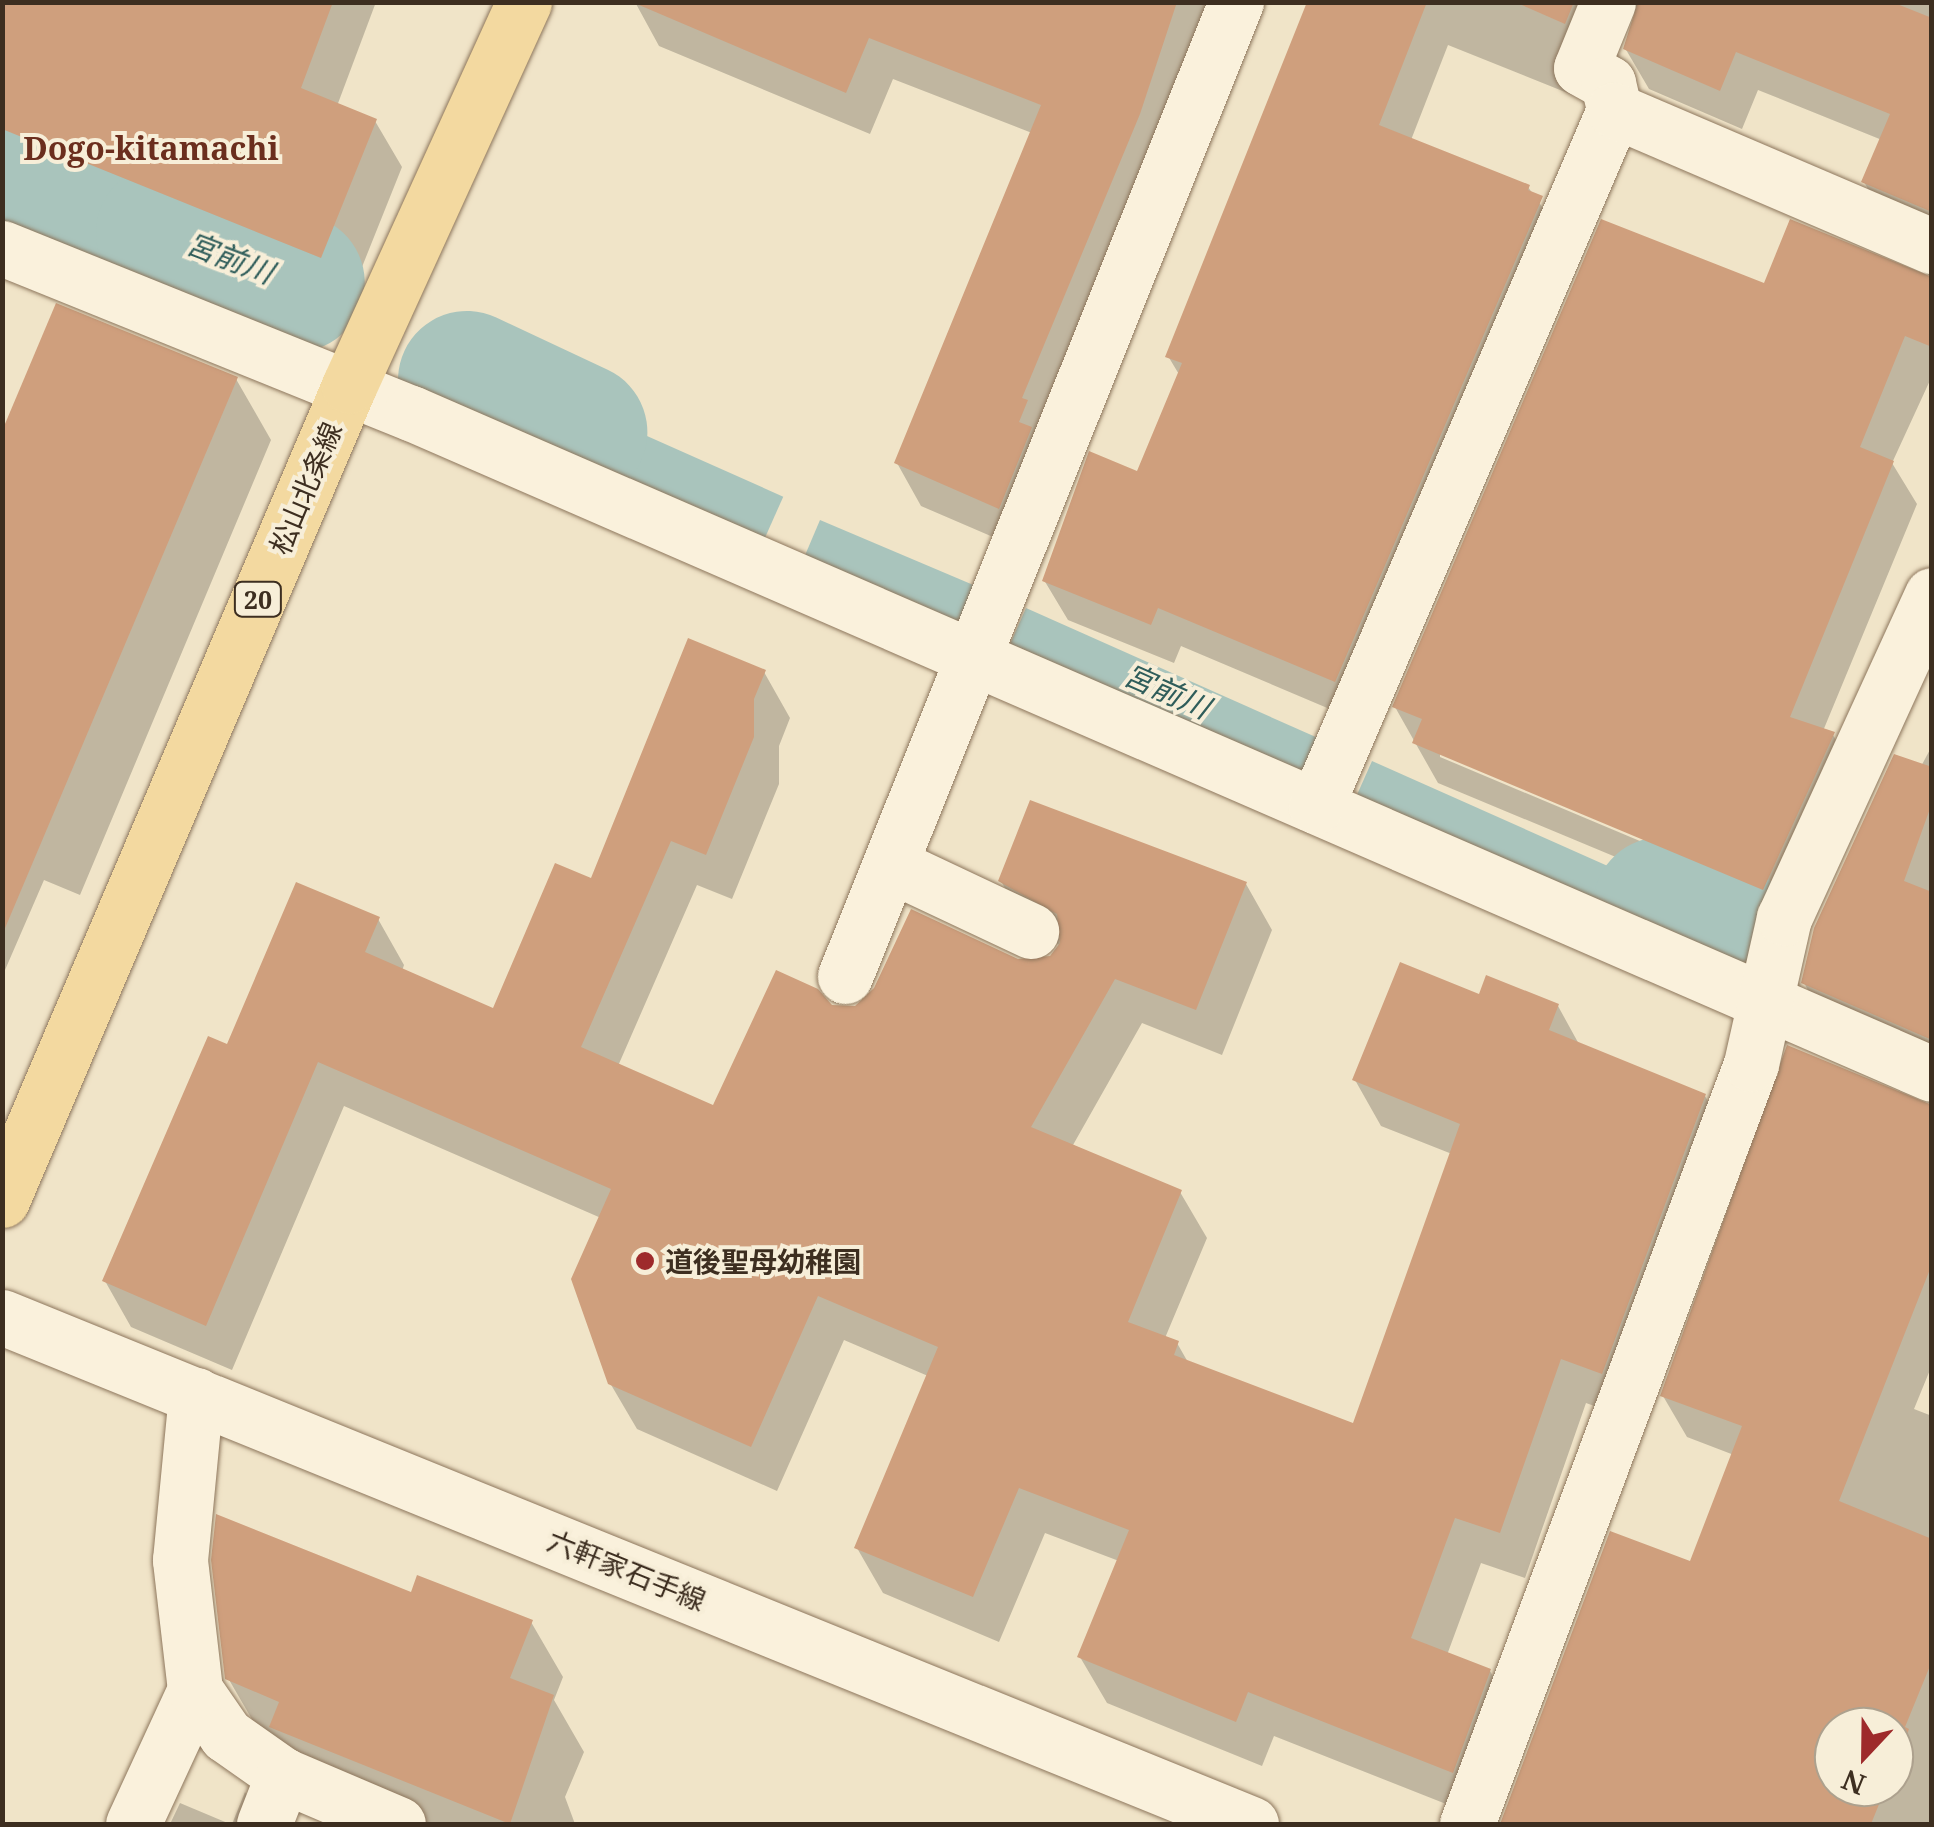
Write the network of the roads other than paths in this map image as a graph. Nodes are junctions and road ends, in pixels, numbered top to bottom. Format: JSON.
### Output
{"nodes":[{"id":1,"x":524,"y":2,"type":"edge"},
{"id":2,"x":1236,"y":2,"type":"edge"},
{"id":3,"x":1608,"y":2,"type":"edge"},
{"id":4,"x":1614,"y":110,"type":"junction"},
{"id":5,"x":1932,"y":246,"type":"edge"},
{"id":6,"x":2,"y":248,"type":"edge"},
{"id":7,"x":349,"y":386,"type":"junction"},
{"id":8,"x":1932,"y":596,"type":"edge"},
{"id":9,"x":976,"y":658,"type":"junction"},
{"id":10,"x":1316,"y":806,"type":"junction"},
{"id":11,"x":891,"y":865,"type":"junction"},
{"id":12,"x":1031,"y":931,"type":"dead end"},
{"id":13,"x":845,"y":976,"type":"dead end"},
{"id":14,"x":1763,"y":998,"type":"junction"},
{"id":15,"x":1932,"y":1074,"type":"edge"},
{"id":16,"x":2,"y":1200,"type":"edge"},
{"id":17,"x":2,"y":1316,"type":"edge"},
{"id":18,"x":196,"y":1395,"type":"junction"},
{"id":19,"x":195,"y":1690,"type":"junction"},
{"id":20,"x":274,"y":1800,"type":"edge"},
{"id":21,"x":133,"y":1824,"type":"edge"},
{"id":22,"x":396,"y":1824,"type":"edge"},
{"id":23,"x":1251,"y":1824,"type":"edge"},
{"id":24,"x":1467,"y":1824,"type":"edge"}],
"edges":[{"from":1,"to":7,"type":"main road","name":"松山北条線","number":"20"},
{"from":2,"to":9,"type":"street"},
{"from":3,"to":4,"type":"street"},
{"from":4,"to":5,"type":"street"},
{"from":4,"to":10,"type":"street"},
{"from":6,"to":7,"type":"street"},
{"from":7,"to":9,"type":"street"},
{"from":7,"to":16,"type":"main road","name":"松山北条線","number":"20"},
{"from":8,"to":14,"type":"street"},
{"from":9,"to":10,"type":"street"},
{"from":9,"to":11,"type":"street"},
{"from":10,"to":14,"type":"street"},
{"from":11,"to":12,"type":"street"},
{"from":11,"to":13,"type":"street"},
{"from":14,"to":15,"type":"street"},
{"from":14,"to":24,"type":"street"},
{"from":17,"to":18,"type":"street","name":"六軒家石手線"},
{"from":18,"to":19,"type":"street"},
{"from":18,"to":23,"type":"street","name":"六軒家石手線"},
{"from":19,"to":20,"type":"street"},
{"from":19,"to":21,"type":"street"},
{"from":20,"to":22,"type":"street"}]}
